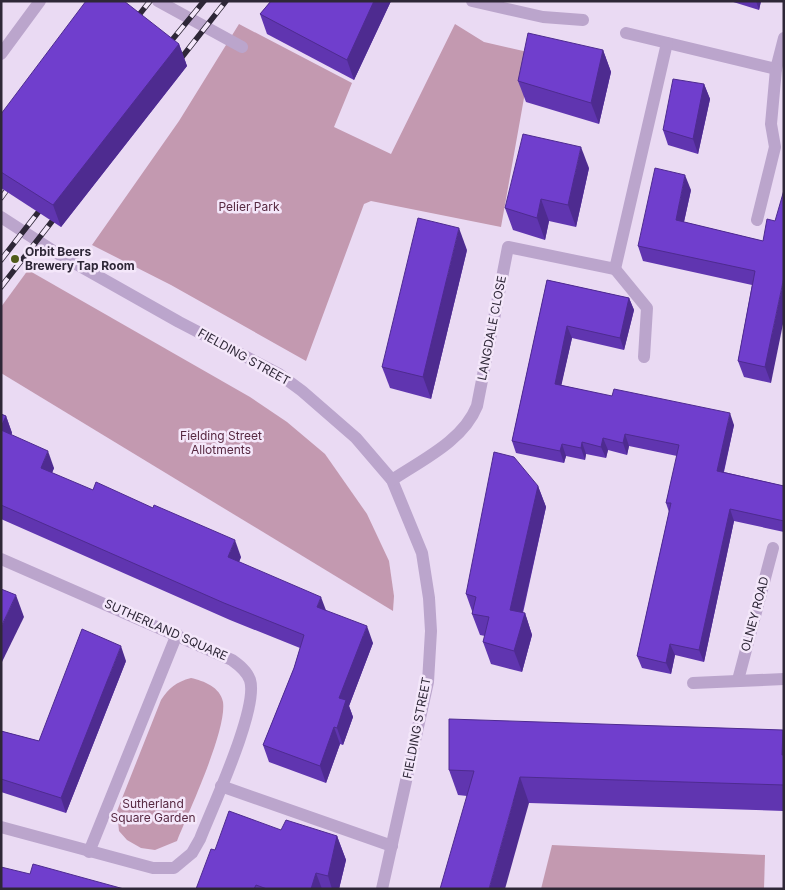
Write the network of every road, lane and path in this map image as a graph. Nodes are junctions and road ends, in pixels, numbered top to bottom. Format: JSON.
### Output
{"nodes":[{"id":1,"x":40,"y":1,"type":"edge"},
{"id":2,"x":158,"y":1,"type":"edge"},
{"id":3,"x":472,"y":1,"type":"edge"},
{"id":4,"x":583,"y":20,"type":"dead end"},
{"id":5,"x":626,"y":33,"type":"dead end"},
{"id":6,"x":784,"y":38,"type":"edge"},
{"id":7,"x":667,"y":43,"type":"junction"},
{"id":8,"x":242,"y":47,"type":"dead end"},
{"id":9,"x":1,"y":54,"type":"edge"},
{"id":10,"x":776,"y":68,"type":"junction"},
{"id":11,"x":1,"y":218,"type":"edge"},
{"id":12,"x":757,"y":220,"type":"dead end"},
{"id":13,"x":616,"y":269,"type":"junction"},
{"id":14,"x":644,"y":357,"type":"dead end"},
{"id":15,"x":392,"y":480,"type":"junction"},
{"id":16,"x":773,"y":548,"type":"dead end"},
{"id":17,"x":1,"y":559,"type":"edge"},
{"id":18,"x":176,"y":634,"type":"junction"},
{"id":19,"x":784,"y":679,"type":"edge"},
{"id":20,"x":738,"y":680,"type":"junction"},
{"id":21,"x":693,"y":683,"type":"dead end"},
{"id":22,"x":221,"y":786,"type":"junction"},
{"id":23,"x":1,"y":828,"type":"edge"},
{"id":24,"x":392,"y":846,"type":"junction"},
{"id":25,"x":90,"y":852,"type":"junction"},
{"id":26,"x":382,"y":889,"type":"edge"}],
"edges":[{"from":1,"to":9,"type":"street"},
{"from":2,"to":8,"type":"street"},
{"from":3,"to":4,"type":"street"},
{"from":5,"to":7,"type":"street"},
{"from":6,"to":10,"type":"street"},
{"from":7,"to":10,"type":"street"},
{"from":7,"to":13,"type":"street"},
{"from":10,"to":12,"type":"street"},
{"from":11,"to":15,"type":"street","name":"FIELDING STREET"},
{"from":13,"to":14,"type":"street"},
{"from":13,"to":15,"type":"street","name":"LANGDALE CLOSE"},
{"from":15,"to":24,"type":"street","name":"FIELDING STREET"},
{"from":16,"to":20,"type":"street","name":"OLNEY ROAD"},
{"from":17,"to":18,"type":"street","name":"SUTHERLAND SQUARE"},
{"from":18,"to":22,"type":"street","name":"SUTHERLAND SQUARE"},
{"from":18,"to":25,"type":"street"},
{"from":19,"to":20,"type":"street"},
{"from":20,"to":21,"type":"street"},
{"from":22,"to":24,"type":"street"},
{"from":22,"to":25,"type":"street","name":"SUTHERLAND SQUARE"},
{"from":23,"to":25,"type":"street","name":"SUTHERLAND SQUARE"},
{"from":24,"to":26,"type":"street","name":"FIELDING STREET"}]}
